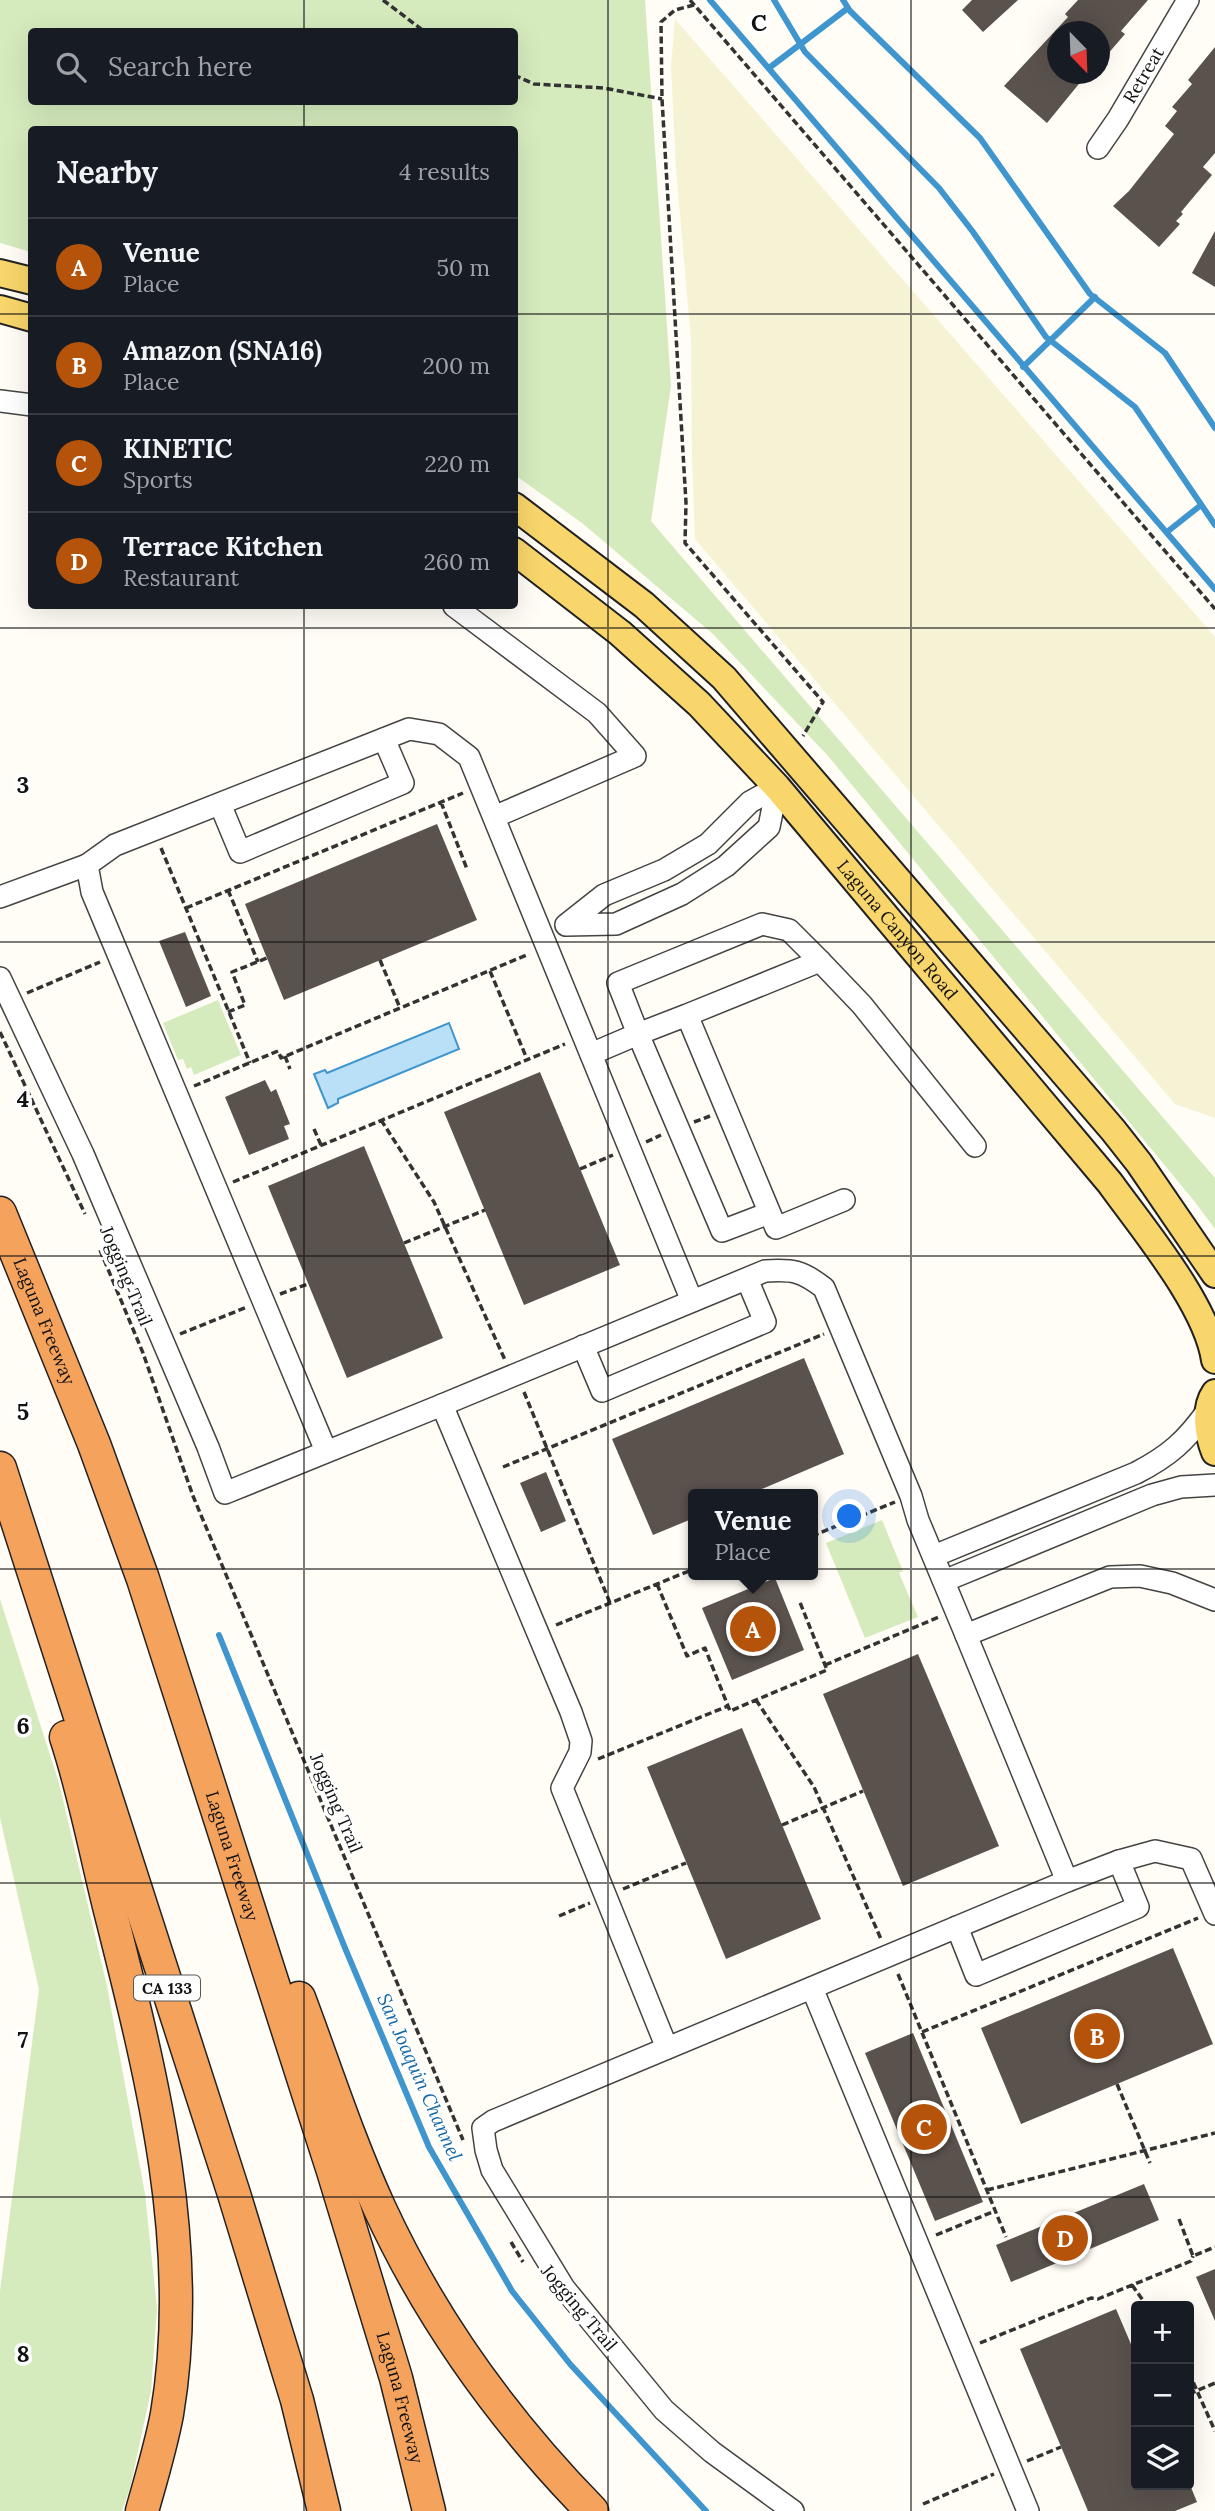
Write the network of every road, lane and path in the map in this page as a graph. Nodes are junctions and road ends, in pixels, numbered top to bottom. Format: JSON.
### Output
{"nodes":[{"id":1,"x":383,"y":0,"type":"edge"},
{"id":2,"x":690,"y":0,"type":"edge"},
{"id":3,"x":1188,"y":0,"type":"edge"},
{"id":4,"x":694,"y":5,"type":"junction"},
{"id":5,"x":420,"y":28,"type":"edge"},
{"id":6,"x":518,"y":77,"type":"edge"},
{"id":7,"x":662,"y":99,"type":"junction"},
{"id":8,"x":1098,"y":148,"type":"dead end"},
{"id":9,"x":0,"y":273,"type":"edge"},
{"id":10,"x":28,"y":280,"type":"edge"},
{"id":11,"x":0,"y":309,"type":"edge"},
{"id":12,"x":28,"y":317,"type":"edge"},
{"id":13,"x":0,"y":401,"type":"edge"},
{"id":14,"x":28,"y":404,"type":"edge"},
{"id":15,"x":518,"y":509,"type":"edge"},
{"id":16,"x":518,"y":554,"type":"edge"},
{"id":17,"x":458,"y":609,"type":"edge"},
{"id":18,"x":1215,"y":609,"type":"edge"},
{"id":19,"x":384,"y":739,"type":"junction"},
{"id":20,"x":790,"y":756,"type":"junction"},
{"id":21,"x":481,"y":786,"type":"junction"},
{"id":22,"x":777,"y":787,"type":"junction"},
{"id":23,"x":441,"y":802,"type":"junction"},
{"id":24,"x":220,"y":804,"type":"junction"},
{"id":25,"x":494,"y":817,"type":"junction"},
{"id":26,"x":154,"y":830,"type":"junction"},
{"id":27,"x":87,"y":865,"type":"junction"},
{"id":28,"x":467,"y":869,"type":"dead end"},
{"id":29,"x":228,"y":890,"type":"junction"},
{"id":30,"x":0,"y":897,"type":"edge"},
{"id":31,"x":186,"y":908,"type":"junction"},
{"id":32,"x":566,"y":925,"type":"junction"},
{"id":33,"x":544,"y":941,"type":"junction"},
{"id":34,"x":116,"y":951,"type":"junction"},
{"id":35,"x":267,"y":958,"type":"dead end"},
{"id":36,"x":380,"y":960,"type":"dead end"},
{"id":37,"x":820,"y":961,"type":"junction"},
{"id":38,"x":257,"y":962,"type":"junction"},
{"id":39,"x":490,"y":971,"type":"junction"},
{"id":40,"x":0,"y":978,"type":"edge"},
{"id":41,"x":10,"y":1000,"type":"junction"},
{"id":42,"x":400,"y":1008,"type":"junction"},
{"id":43,"x":228,"y":1012,"type":"junction"},
{"id":44,"x":687,"y":1015,"type":"junction"},
{"id":45,"x":0,"y":1031,"type":"edge"},
{"id":46,"x":638,"y":1034,"type":"junction"},
{"id":47,"x":587,"y":1045,"type":"junction"},
{"id":48,"x":285,"y":1056,"type":"junction"},
{"id":49,"x":527,"y":1059,"type":"junction"},
{"id":50,"x":250,"y":1063,"type":"junction"},
{"id":51,"x":290,"y":1069,"type":"dead end"},
{"id":52,"x":176,"y":1094,"type":"junction"},
{"id":53,"x":724,"y":1109,"type":"junction"},
{"id":54,"x":381,"y":1120,"type":"junction"},
{"id":55,"x":678,"y":1128,"type":"junction"},
{"id":56,"x":314,"y":1129,"type":"dead end"},
{"id":57,"x":321,"y":1145,"type":"junction"},
{"id":58,"x":975,"y":1146,"type":"dead end"},
{"id":59,"x":629,"y":1148,"type":"junction"},
{"id":60,"x":580,"y":1168,"type":"dead end"},
{"id":61,"x":216,"y":1189,"type":"junction"},
{"id":62,"x":844,"y":1200,"type":"dead end"},
{"id":63,"x":485,"y":1210,"type":"dead end"},
{"id":64,"x":0,"y":1213,"type":"edge"},
{"id":65,"x":769,"y":1213,"type":"junction"},
{"id":66,"x":86,"y":1217,"type":"dead end"},
{"id":67,"x":444,"y":1226,"type":"junction"},
{"id":68,"x":97,"y":1242,"type":"dead end"},
{"id":69,"x":404,"y":1243,"type":"dead end"},
{"id":70,"x":1215,"y":1274,"type":"edge"},
{"id":71,"x":747,"y":1279,"type":"junction"},
{"id":72,"x":308,"y":1283,"type":"dead end"},
{"id":73,"x":263,"y":1300,"type":"junction"},
{"id":74,"x":692,"y":1301,"type":"junction"},
{"id":75,"x":841,"y":1327,"type":"junction"},
{"id":76,"x":163,"y":1341,"type":"junction"},
{"id":77,"x":583,"y":1346,"type":"junction"},
{"id":78,"x":1215,"y":1360,"type":"edge"},
{"id":79,"x":515,"y":1375,"type":"junction"},
{"id":80,"x":1213,"y":1393,"type":"edge"},
{"id":81,"x":442,"y":1405,"type":"junction"},
{"id":82,"x":547,"y":1449,"type":"junction"},
{"id":83,"x":326,"y":1451,"type":"junction"},
{"id":84,"x":1215,"y":1452,"type":"edge"},
{"id":85,"x":503,"y":1467,"type":"dead end"},
{"id":86,"x":0,"y":1468,"type":"edge"},
{"id":87,"x":1215,"y":1485,"type":"edge"},
{"id":88,"x":911,"y":1496,"type":"junction"},
{"id":89,"x":818,"y":1534,"type":"edge"},
{"id":90,"x":0,"y":1537,"type":"edge"},
{"id":91,"x":934,"y":1556,"type":"junction"},
{"id":92,"x":688,"y":1571,"type":"edge"},
{"id":93,"x":944,"y":1581,"type":"junction"},
{"id":94,"x":657,"y":1584,"type":"junction"},
{"id":95,"x":799,"y":1600,"type":"dead end"},
{"id":96,"x":1215,"y":1600,"type":"edge"},
{"id":97,"x":610,"y":1603,"type":"junction"},
{"id":98,"x":956,"y":1609,"type":"junction"},
{"id":99,"x":538,"y":1633,"type":"junction"},
{"id":100,"x":966,"y":1635,"type":"junction"},
{"id":101,"x":825,"y":1665,"type":"junction"},
{"id":102,"x":756,"y":1700,"type":"junction"},
{"id":103,"x":729,"y":1706,"type":"junction"},
{"id":104,"x":570,"y":1771,"type":"junction"},
{"id":105,"x":863,"y":1791,"type":"dead end"},
{"id":106,"x":823,"y":1808,"type":"junction"},
{"id":107,"x":782,"y":1825,"type":"dead end"},
{"id":108,"x":223,"y":1831,"type":"junction"},
{"id":109,"x":1119,"y":1861,"type":"junction"},
{"id":110,"x":1067,"y":1881,"type":"junction"},
{"id":111,"x":1214,"y":1912,"type":"edge"},
{"id":112,"x":957,"y":1927,"type":"junction"},
{"id":113,"x":889,"y":1956,"type":"junction"},
{"id":114,"x":812,"y":1988,"type":"junction"},
{"id":115,"x":922,"y":2032,"type":"junction"},
{"id":116,"x":667,"y":2048,"type":"junction"},
{"id":117,"x":1117,"y":2084,"type":"dead end"},
{"id":118,"x":1215,"y":2133,"type":"edge"},
{"id":119,"x":467,"y":2148,"type":"dead end"},
{"id":120,"x":1145,"y":2151,"type":"junction"},
{"id":121,"x":1150,"y":2163,"type":"dead end"},
{"id":122,"x":987,"y":2190,"type":"junction"},
{"id":123,"x":995,"y":2211,"type":"junction"},
{"id":124,"x":1178,"y":2219,"type":"dead end"},
{"id":125,"x":1006,"y":2237,"type":"dead end"},
{"id":126,"x":511,"y":2242,"type":"dead end"},
{"id":127,"x":918,"y":2243,"type":"junction"},
{"id":128,"x":1215,"y":2247,"type":"edge"},
{"id":129,"x":1193,"y":2256,"type":"junction"},
{"id":130,"x":524,"y":2264,"type":"dead end"},
{"id":131,"x":1132,"y":2284,"type":"junction"},
{"id":132,"x":1144,"y":2301,"type":"edge"},
{"id":133,"x":962,"y":2351,"type":"junction"},
{"id":134,"x":1215,"y":2383,"type":"edge"},
{"id":135,"x":1194,"y":2385,"type":"edge"},
{"id":136,"x":1196,"y":2390,"type":"junction"},
{"id":137,"x":1215,"y":2431,"type":"edge"},
{"id":138,"x":143,"y":2505,"type":"edge"},
{"id":139,"x":324,"y":2511,"type":"edge"},
{"id":140,"x":429,"y":2511,"type":"edge"},
{"id":141,"x":592,"y":2511,"type":"edge"},
{"id":142,"x":793,"y":2511,"type":"edge"},
{"id":143,"x":1028,"y":2511,"type":"edge"}],
"edges":[{"from":1,"to":5,"type":"path"},
{"from":2,"to":4,"type":"path"},
{"from":3,"to":8,"type":"street","name":"Retreat"},
{"from":4,"to":7,"type":"path"},
{"from":4,"to":18,"type":"path"},
{"from":6,"to":7,"type":"path"},
{"from":7,"to":20,"type":"path"},
{"from":9,"to":10,"type":"main road"},
{"from":11,"to":12,"type":"main road"},
{"from":13,"to":14,"type":"street"},
{"from":15,"to":20,"type":"main road","name":"Laguna Canyon Road"},
{"from":16,"to":22,"type":"main road","name":"Laguna Canyon Road"},
{"from":17,"to":25,"type":"street"},
{"from":19,"to":21,"type":"street"},
{"from":19,"to":24,"type":"street"},
{"from":19,"to":24,"type":"street"},
{"from":20,"to":22,"type":"main road"},
{"from":20,"to":70,"type":"main road","name":"Laguna Canyon Road"},
{"from":21,"to":23,"type":"path"},
{"from":21,"to":25,"type":"street"},
{"from":22,"to":32,"type":"street"},
{"from":22,"to":32,"type":"street"},
{"from":22,"to":78,"type":"main road","name":"Laguna Canyon Road"},
{"from":23,"to":28,"type":"path"},
{"from":23,"to":29,"type":"path"},
{"from":24,"to":26,"type":"street"},
{"from":25,"to":33,"type":"street"},
{"from":26,"to":27,"type":"street"},
{"from":26,"to":31,"type":"path"},
{"from":27,"to":30,"type":"street"},
{"from":27,"to":34,"type":"street"},
{"from":29,"to":31,"type":"path"},
{"from":29,"to":38,"type":"path"},
{"from":31,"to":43,"type":"path"},
{"from":32,"to":33,"type":"street"},
{"from":33,"to":39,"type":"path"},
{"from":33,"to":47,"type":"street"},
{"from":34,"to":41,"type":"path"},
{"from":34,"to":52,"type":"street"},
{"from":35,"to":38,"type":"path"},
{"from":36,"to":42,"type":"path"},
{"from":37,"to":44,"type":"street"},
{"from":37,"to":46,"type":"street"},
{"from":37,"to":58,"type":"street"},
{"from":38,"to":43,"type":"path"},
{"from":39,"to":42,"type":"path"},
{"from":39,"to":49,"type":"path"},
{"from":40,"to":41,"type":"street"},
{"from":41,"to":76,"type":"street"},
{"from":42,"to":48,"type":"path"},
{"from":43,"to":50,"type":"path"},
{"from":44,"to":46,"type":"street"},
{"from":44,"to":53,"type":"street"},
{"from":45,"to":66,"type":"path","name":"Jogging Trail"},
{"from":46,"to":47,"type":"street"},
{"from":46,"to":55,"type":"street"},
{"from":47,"to":49,"type":"path"},
{"from":47,"to":59,"type":"street"},
{"from":48,"to":50,"type":"path"},
{"from":48,"to":51,"type":"path"},
{"from":49,"to":54,"type":"path"},
{"from":50,"to":52,"type":"path"},
{"from":52,"to":61,"type":"street"},
{"from":53,"to":55,"type":"path"},
{"from":53,"to":65,"type":"street"},
{"from":54,"to":57,"type":"path"},
{"from":54,"to":67,"type":"path"},
{"from":55,"to":59,"type":"path"},
{"from":55,"to":65,"type":"street"},
{"from":56,"to":57,"type":"path"},
{"from":57,"to":61,"type":"path"},
{"from":59,"to":60,"type":"path"},
{"from":59,"to":74,"type":"street"},
{"from":61,"to":73,"type":"street"},
{"from":62,"to":65,"type":"street"},
{"from":63,"to":67,"type":"path"},
{"from":64,"to":108,"type":"highway","name":"Laguna Freeway"},
{"from":67,"to":69,"type":"path"},
{"from":67,"to":79,"type":"path"},
{"from":68,"to":119,"type":"path","name":"Jogging Trail"},
{"from":71,"to":74,"type":"street"},
{"from":71,"to":75,"type":"street"},
{"from":71,"to":77,"type":"street"},
{"from":72,"to":73,"type":"path"},
{"from":73,"to":76,"type":"path"},
{"from":73,"to":83,"type":"street"},
{"from":74,"to":77,"type":"street"},
{"from":75,"to":82,"type":"path"},
{"from":75,"to":88,"type":"street"},
{"from":76,"to":83,"type":"street"},
{"from":77,"to":79,"type":"street"},
{"from":79,"to":81,"type":"street"},
{"from":79,"to":82,"type":"path"},
{"from":80,"to":84,"type":"main road"},
{"from":80,"to":91,"type":"street"},
{"from":81,"to":83,"type":"street"},
{"from":81,"to":99,"type":"street"},
{"from":82,"to":85,"type":"path"},
{"from":82,"to":97,"type":"path"},
{"from":86,"to":139,"type":"highway","number":"CA 133"},
{"from":87,"to":93,"type":"street"},
{"from":88,"to":89,"type":"path"},
{"from":88,"to":91,"type":"street"},
{"from":90,"to":138,"type":"highway"},
{"from":91,"to":93,"type":"street"},
{"from":92,"to":94,"type":"path"},
{"from":93,"to":98,"type":"street"},
{"from":94,"to":97,"type":"path"},
{"from":94,"to":103,"type":"path"},
{"from":95,"to":101,"type":"path"},
{"from":96,"to":100,"type":"street"},
{"from":97,"to":99,"type":"path"},
{"from":98,"to":100,"type":"street"},
{"from":98,"to":101,"type":"path"},
{"from":99,"to":104,"type":"street"},
{"from":100,"to":110,"type":"street"},
{"from":101,"to":102,"type":"path"},
{"from":102,"to":103,"type":"path"},
{"from":102,"to":106,"type":"path"},
{"from":103,"to":104,"type":"path"},
{"from":104,"to":116,"type":"street"},
{"from":105,"to":106,"type":"path"},
{"from":106,"to":107,"type":"path"},
{"from":106,"to":113,"type":"path"},
{"from":108,"to":140,"type":"highway","name":"Laguna Freeway"},
{"from":108,"to":141,"type":"highway"},
{"from":109,"to":110,"type":"street"},
{"from":109,"to":111,"type":"street"},
{"from":109,"to":112,"type":"street"},
{"from":110,"to":112,"type":"street"},
{"from":111,"to":115,"type":"path"},
{"from":112,"to":113,"type":"street"},
{"from":113,"to":114,"type":"street"},
{"from":113,"to":115,"type":"path"},
{"from":114,"to":116,"type":"street"},
{"from":114,"to":127,"type":"street"},
{"from":115,"to":122,"type":"path"},
{"from":116,"to":142,"type":"street"},
{"from":117,"to":120,"type":"path"},
{"from":118,"to":120,"type":"path"},
{"from":120,"to":121,"type":"path"},
{"from":120,"to":122,"type":"path"},
{"from":122,"to":123,"type":"path"},
{"from":123,"to":125,"type":"path"},
{"from":123,"to":127,"type":"path"},
{"from":124,"to":129,"type":"path"},
{"from":126,"to":130,"type":"path","name":"Jogging Trail"},
{"from":127,"to":133,"type":"street"},
{"from":128,"to":129,"type":"path"},
{"from":129,"to":131,"type":"path"},
{"from":131,"to":132,"type":"path"},
{"from":131,"to":133,"type":"path"},
{"from":133,"to":143,"type":"street"},
{"from":134,"to":136,"type":"path"},
{"from":135,"to":136,"type":"path"},
{"from":136,"to":137,"type":"path"}]}
